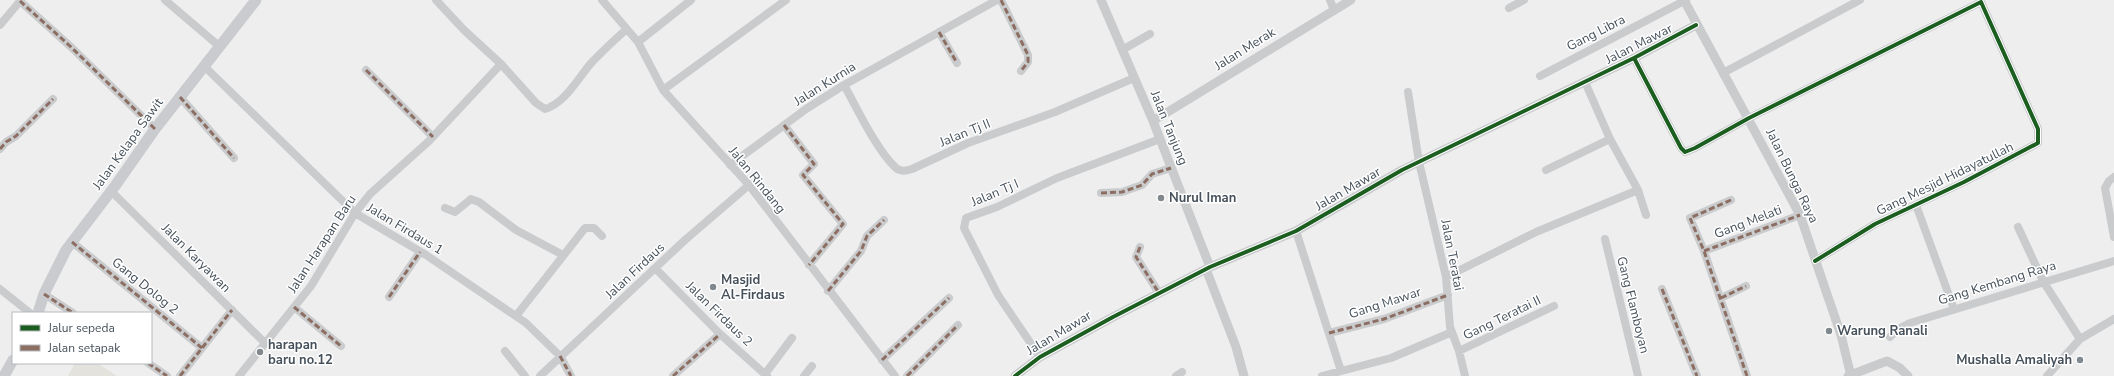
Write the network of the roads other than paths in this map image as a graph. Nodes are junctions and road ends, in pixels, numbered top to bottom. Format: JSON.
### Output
{"nodes":[{"id":1,"x":20,"y":0,"type":"edge"},
{"id":2,"x":165,"y":0,"type":"edge"},
{"id":3,"x":256,"y":0,"type":"edge"},
{"id":4,"x":436,"y":0,"type":"edge"},
{"id":5,"x":602,"y":0,"type":"edge"},
{"id":6,"x":691,"y":0,"type":"edge"},
{"id":7,"x":786,"y":0,"type":"edge"},
{"id":8,"x":998,"y":0,"type":"edge"},
{"id":9,"x":1001,"y":0,"type":"edge"},
{"id":10,"x":1101,"y":0,"type":"edge"},
{"id":11,"x":1330,"y":0,"type":"edge"},
{"id":12,"x":1351,"y":0,"type":"edge"},
{"id":13,"x":1524,"y":0,"type":"edge"},
{"id":14,"x":1685,"y":0,"type":"edge"},
{"id":15,"x":1860,"y":0,"type":"edge"},
{"id":16,"x":1981,"y":1,"type":"edge"},
{"id":17,"x":1509,"y":8,"type":"dead end"},
{"id":18,"x":1334,"y":10,"type":"junction"},
{"id":19,"x":0,"y":25,"type":"edge"},
{"id":20,"x":1696,"y":25,"type":"junction"},
{"id":21,"x":627,"y":29,"type":"junction"},
{"id":22,"x":939,"y":32,"type":"junction"},
{"id":23,"x":1150,"y":34,"type":"dead end"},
{"id":24,"x":638,"y":42,"type":"junction"},
{"id":25,"x":219,"y":46,"type":"junction"},
{"id":26,"x":1122,"y":50,"type":"junction"},
{"id":27,"x":1634,"y":58,"type":"junction"},
{"id":28,"x":957,"y":63,"type":"dead end"},
{"id":29,"x":501,"y":64,"type":"junction"},
{"id":30,"x":205,"y":67,"type":"junction"},
{"id":31,"x":366,"y":70,"type":"dead end"},
{"id":32,"x":1021,"y":71,"type":"dead end"},
{"id":33,"x":1723,"y":73,"type":"junction"},
{"id":34,"x":1540,"y":76,"type":"dead end"},
{"id":35,"x":1134,"y":78,"type":"junction"},
{"id":36,"x":1585,"y":82,"type":"junction"},
{"id":37,"x":844,"y":85,"type":"junction"},
{"id":38,"x":663,"y":90,"type":"junction"},
{"id":39,"x":1408,"y":92,"type":"dead end"},
{"id":40,"x":180,"y":98,"type":"junction"},
{"id":41,"x":53,"y":99,"type":"dead end"},
{"id":42,"x":1749,"y":118,"type":"junction"},
{"id":43,"x":1153,"y":121,"type":"junction"},
{"id":44,"x":784,"y":125,"type":"junction"},
{"id":45,"x":155,"y":129,"type":"junction"},
{"id":46,"x":433,"y":137,"type":"junction"},
{"id":47,"x":3,"y":139,"type":"edge"},
{"id":48,"x":1160,"y":139,"type":"junction"},
{"id":49,"x":1610,"y":139,"type":"junction"},
{"id":50,"x":0,"y":149,"type":"edge"},
{"id":51,"x":234,"y":158,"type":"dead end"},
{"id":52,"x":1418,"y":162,"type":"junction"},
{"id":53,"x":730,"y":165,"type":"junction"},
{"id":54,"x":1171,"y":168,"type":"junction"},
{"id":55,"x":1546,"y":170,"type":"dead end"},
{"id":56,"x":2114,"y":177,"type":"edge"},
{"id":57,"x":749,"y":185,"type":"junction"},
{"id":58,"x":1638,"y":190,"type":"junction"},
{"id":59,"x":111,"y":191,"type":"junction"},
{"id":60,"x":1101,"y":193,"type":"dead end"},
{"id":61,"x":1731,"y":200,"type":"dead end"},
{"id":62,"x":1916,"y":205,"type":"junction"},
{"id":63,"x":445,"y":208,"type":"dead end"},
{"id":64,"x":355,"y":214,"type":"junction"},
{"id":65,"x":1646,"y":215,"type":"dead end"},
{"id":66,"x":1800,"y":215,"type":"junction"},
{"id":67,"x":884,"y":220,"type":"dead end"},
{"id":68,"x":2018,"y":227,"type":"dead end"},
{"id":69,"x":1296,"y":230,"type":"junction"},
{"id":70,"x":602,"y":236,"type":"dead end"},
{"id":71,"x":2114,"y":237,"type":"edge"},
{"id":72,"x":1605,"y":239,"type":"dead end"},
{"id":73,"x":72,"y":242,"type":"junction"},
{"id":74,"x":1140,"y":247,"type":"dead end"},
{"id":75,"x":1704,"y":251,"type":"junction"},
{"id":76,"x":420,"y":252,"type":"junction"},
{"id":77,"x":563,"y":255,"type":"junction"},
{"id":78,"x":1815,"y":261,"type":"junction"},
{"id":79,"x":2114,"y":261,"type":"edge"},
{"id":80,"x":808,"y":265,"type":"junction"},
{"id":81,"x":1208,"y":268,"type":"junction"},
{"id":82,"x":656,"y":269,"type":"junction"},
{"id":83,"x":1446,"y":277,"type":"junction"},
{"id":84,"x":2044,"y":281,"type":"junction"},
{"id":85,"x":1746,"y":286,"type":"dead end"},
{"id":86,"x":0,"y":289,"type":"edge"},
{"id":87,"x":1662,"y":289,"type":"dead end"},
{"id":88,"x":828,"y":291,"type":"junction"},
{"id":89,"x":44,"y":294,"type":"junction"},
{"id":90,"x":1158,"y":294,"type":"junction"},
{"id":91,"x":1448,"y":295,"type":"junction"},
{"id":92,"x":389,"y":297,"type":"dead end"},
{"id":93,"x":949,"y":298,"type":"dead end"},
{"id":94,"x":1721,"y":298,"type":"junction"},
{"id":95,"x":1554,"y":306,"type":"dead end"},
{"id":96,"x":294,"y":307,"type":"junction"},
{"id":97,"x":1954,"y":309,"type":"junction"},
{"id":98,"x":232,"y":310,"type":"junction"},
{"id":99,"x":29,"y":312,"type":"edge"},
{"id":100,"x":38,"y":312,"type":"edge"},
{"id":101,"x":71,"y":312,"type":"edge"},
{"id":102,"x":516,"y":316,"type":"junction"},
{"id":103,"x":2114,"y":320,"type":"edge"},
{"id":104,"x":958,"y":325,"type":"dead end"},
{"id":105,"x":1452,"y":332,"type":"junction"},
{"id":106,"x":1329,"y":333,"type":"junction"},
{"id":107,"x":720,"y":334,"type":"junction"},
{"id":108,"x":1890,"y":336,"type":"dead end"},
{"id":109,"x":792,"y":338,"type":"dead end"},
{"id":110,"x":2080,"y":339,"type":"junction"},
{"id":111,"x":265,"y":343,"type":"junction"},
{"id":112,"x":341,"y":346,"type":"dead end"},
{"id":113,"x":202,"y":348,"type":"junction"},
{"id":114,"x":505,"y":351,"type":"dead end"},
{"id":115,"x":1459,"y":351,"type":"junction"},
{"id":116,"x":560,"y":356,"type":"junction"},
{"id":117,"x":1040,"y":357,"type":"junction"},
{"id":118,"x":882,"y":360,"type":"junction"},
{"id":119,"x":12,"y":362,"type":"edge"},
{"id":120,"x":149,"y":364,"type":"edge"},
{"id":121,"x":812,"y":366,"type":"dead end"},
{"id":122,"x":1341,"y":371,"type":"junction"},
{"id":123,"x":766,"y":375,"type":"edge"},
{"id":124,"x":4,"y":376,"type":"edge"},
{"id":125,"x":167,"y":376,"type":"edge"},
{"id":126,"x":180,"y":376,"type":"edge"},
{"id":127,"x":239,"y":376,"type":"edge"},
{"id":128,"x":525,"y":376,"type":"edge"},
{"id":129,"x":540,"y":376,"type":"edge"},
{"id":130,"x":571,"y":376,"type":"edge"},
{"id":131,"x":673,"y":376,"type":"edge"},
{"id":132,"x":804,"y":376,"type":"edge"},
{"id":133,"x":894,"y":376,"type":"edge"},
{"id":134,"x":907,"y":376,"type":"edge"},
{"id":135,"x":1015,"y":376,"type":"edge"},
{"id":136,"x":1244,"y":376,"type":"edge"},
{"id":137,"x":1322,"y":376,"type":"edge"},
{"id":138,"x":1465,"y":376,"type":"edge"},
{"id":139,"x":1638,"y":376,"type":"edge"},
{"id":140,"x":1697,"y":376,"type":"edge"},
{"id":141,"x":1747,"y":376,"type":"edge"},
{"id":142,"x":1849,"y":376,"type":"edge"},
{"id":143,"x":1908,"y":376,"type":"edge"},
{"id":144,"x":2047,"y":376,"type":"edge"}],
"edges":[{"from":1,"to":19,"type":"street"},
{"from":1,"to":45,"type":"street"},
{"from":2,"to":25,"type":"street"},
{"from":3,"to":25,"type":"main road","name":"Jalan Kelapa Sawit"},
{"from":4,"to":29,"type":"street"},
{"from":5,"to":21,"type":"street","name":"Jalan Rindang"},
{"from":6,"to":24,"type":"street"},
{"from":7,"to":38,"type":"street"},
{"from":8,"to":22,"type":"street","name":"Jalan Kurnia"},
{"from":9,"to":32,"type":"street"},
{"from":10,"to":26,"type":"street","name":"Jalan Tanjung"},
{"from":11,"to":18,"type":"street"},
{"from":12,"to":18,"type":"street","name":"Jalan Merak"},
{"from":13,"to":17,"type":"street"},
{"from":14,"to":20,"type":"street","name":"Jalan Bunga Raya"},
{"from":14,"to":34,"type":"street","name":"Gang Libra"},
{"from":15,"to":33,"type":"street"},
{"from":16,"to":42,"type":"street","name":"Gang Mesjid Hidayatullah"},
{"from":16,"to":62,"type":"street","name":"Gang Mesjid Hidayatullah"},
{"from":18,"to":43,"type":"street","name":"Jalan Merak"},
{"from":20,"to":27,"type":"street","name":"Jalan Mawar"},
{"from":20,"to":33,"type":"street","name":"Jalan Bunga Raya"},
{"from":21,"to":24,"type":"street","name":"Jalan Rindang"},
{"from":21,"to":29,"type":"street"},
{"from":22,"to":28,"type":"street"},
{"from":22,"to":37,"type":"street","name":"Jalan Kurnia"},
{"from":23,"to":26,"type":"street"},
{"from":24,"to":38,"type":"street","name":"Jalan Rindang"},
{"from":25,"to":30,"type":"main road","name":"Jalan Kelapa Sawit"},
{"from":26,"to":35,"type":"street","name":"Jalan Tanjung"},
{"from":27,"to":36,"type":"street","name":"Jalan Mawar"},
{"from":27,"to":42,"type":"street","name":"Gang Mesjid Hidayatullah"},
{"from":29,"to":46,"type":"street","name":"Jalan Harapan Baru"},
{"from":30,"to":40,"type":"main road","name":"Jalan Kelapa Sawit"},
{"from":30,"to":64,"type":"street","name":"Jalan Firdaus 1"},
{"from":31,"to":46,"type":"street"},
{"from":33,"to":42,"type":"street","name":"Jalan Bunga Raya"},
{"from":35,"to":37,"type":"street","name":"Jalan Tj II"},
{"from":35,"to":43,"type":"street","name":"Jalan Tanjung"},
{"from":36,"to":49,"type":"street"},
{"from":36,"to":52,"type":"street","name":"Jalan Mawar"},
{"from":37,"to":44,"type":"street","name":"Jalan Kurnia"},
{"from":38,"to":53,"type":"street","name":"Jalan Rindang"},
{"from":39,"to":52,"type":"street","name":"Jalan Teratai"},
{"from":40,"to":45,"type":"main road","name":"Jalan Kelapa Sawit"},
{"from":40,"to":51,"type":"street"},
{"from":41,"to":47,"type":"street"},
{"from":42,"to":66,"type":"street","name":"Jalan Bunga Raya"},
{"from":43,"to":48,"type":"street","name":"Jalan Tanjung"},
{"from":44,"to":53,"type":"street","name":"Jalan Kurnia"},
{"from":44,"to":80,"type":"street"},
{"from":45,"to":59,"type":"main road","name":"Jalan Kelapa Sawit"},
{"from":46,"to":64,"type":"street","name":"Jalan Harapan Baru"},
{"from":47,"to":50,"type":"street"},
{"from":48,"to":54,"type":"street","name":"Jalan Tanjung"},
{"from":48,"to":117,"type":"street","name":"Jalan Tj I"},
{"from":49,"to":55,"type":"street"},
{"from":49,"to":58,"type":"street"},
{"from":52,"to":69,"type":"street","name":"Jalan Mawar"},
{"from":52,"to":83,"type":"street","name":"Jalan Teratai"},
{"from":53,"to":57,"type":"street","name":"Jalan Rindang"},
{"from":54,"to":60,"type":"street"},
{"from":54,"to":81,"type":"street","name":"Jalan Tanjung"},
{"from":56,"to":71,"type":"street"},
{"from":57,"to":80,"type":"street","name":"Jalan Rindang"},
{"from":57,"to":82,"type":"street","name":"Jalan Firdaus"},
{"from":58,"to":65,"type":"street"},
{"from":58,"to":83,"type":"street"},
{"from":59,"to":73,"type":"main road","name":"Jalan Kelapa Sawit"},
{"from":59,"to":98,"type":"street","name":"Jalan Karyawan"},
{"from":61,"to":75,"type":"street","name":"Gang Melati"},
{"from":62,"to":78,"type":"street","name":"Gang Mesjid Hidayatullah"},
{"from":62,"to":97,"type":"street","name":"Gang Mesjid Hidayatullah"},
{"from":63,"to":77,"type":"street"},
{"from":64,"to":76,"type":"street","name":"Jalan Firdaus 1"},
{"from":64,"to":96,"type":"street","name":"Jalan Harapan Baru"},
{"from":66,"to":75,"type":"street","name":"Gang Melati"},
{"from":66,"to":78,"type":"street","name":"Jalan Bunga Raya"},
{"from":67,"to":88,"type":"street"},
{"from":68,"to":84,"type":"street"},
{"from":69,"to":81,"type":"street","name":"Jalan Mawar"},
{"from":69,"to":106,"type":"street"},
{"from":70,"to":77,"type":"street"},
{"from":72,"to":139,"type":"street","name":"Gang Flamboyan"},
{"from":73,"to":89,"type":"main road","name":"Jalan Kelapa Sawit"},
{"from":73,"to":113,"type":"street","name":"Gang Dolog 2"},
{"from":74,"to":90,"type":"street"},
{"from":75,"to":94,"type":"street"},
{"from":76,"to":92,"type":"street"},
{"from":76,"to":102,"type":"street","name":"Jalan Firdaus 1"},
{"from":77,"to":102,"type":"street"},
{"from":78,"to":142,"type":"street","name":"Jalan Bunga Raya"},
{"from":79,"to":84,"type":"street","name":"Gang Kembang Raya"},
{"from":80,"to":88,"type":"street","name":"Jalan Rindang"},
{"from":81,"to":90,"type":"street","name":"Jalan Mawar"},
{"from":81,"to":136,"type":"street","name":"Jalan Tanjung"},
{"from":82,"to":107,"type":"street","name":"Jalan Firdaus 2"},
{"from":82,"to":116,"type":"street","name":"Jalan Firdaus"},
{"from":83,"to":91,"type":"street","name":"Jalan Teratai"},
{"from":84,"to":97,"type":"street","name":"Gang Kembang Raya"},
{"from":84,"to":110,"type":"street"},
{"from":85,"to":94,"type":"street"},
{"from":86,"to":99,"type":"street"},
{"from":87,"to":140,"type":"street"},
{"from":88,"to":118,"type":"street","name":"Jalan Rindang"},
{"from":89,"to":100,"type":"main road","name":"Jalan Kelapa Sawit"},
{"from":89,"to":101,"type":"street"},
{"from":90,"to":117,"type":"street","name":"Jalan Mawar"},
{"from":91,"to":105,"type":"street","name":"Jalan Teratai"},
{"from":91,"to":106,"type":"street","name":"Gang Mawar"},
{"from":93,"to":118,"type":"street"},
{"from":94,"to":141,"type":"street"},
{"from":95,"to":115,"type":"street","name":"Gang Teratai II"},
{"from":96,"to":111,"type":"street","name":"Jalan Harapan Baru"},
{"from":96,"to":112,"type":"street"},
{"from":97,"to":108,"type":"street","name":"Gang Kembang Raya"},
{"from":98,"to":111,"type":"street","name":"Jalan Karyawan"},
{"from":98,"to":113,"type":"street"},
{"from":102,"to":116,"type":"street","name":"Jalan Firdaus 1"},
{"from":103,"to":110,"type":"street"},
{"from":104,"to":134,"type":"street"},
{"from":105,"to":115,"type":"street","name":"Jalan Teratai"},
{"from":105,"to":122,"type":"street"},
{"from":106,"to":122,"type":"street"},
{"from":107,"to":123,"type":"street","name":"Jalan Firdaus 2"},
{"from":107,"to":131,"type":"street"},
{"from":109,"to":123,"type":"street"},
{"from":110,"to":144,"type":"street"},
{"from":111,"to":127,"type":"street","name":"Jalan Harapan Baru"},
{"from":113,"to":126,"type":"street"},
{"from":114,"to":128,"type":"street"},
{"from":115,"to":138,"type":"street","name":"Jalan Teratai"},
{"from":116,"to":129,"type":"street","name":"Jalan Firdaus"},
{"from":116,"to":130,"type":"street","name":"Jalan Firdaus 1"},
{"from":117,"to":135,"type":"street","name":"Jalan Mawar"},
{"from":118,"to":133,"type":"street","name":"Jalan Rindang"},
{"from":119,"to":124,"type":"main road"},
{"from":120,"to":125,"type":"street"},
{"from":121,"to":132,"type":"street"},
{"from":122,"to":137,"type":"street"},
{"from":142,"to":143,"type":"street"}]}
